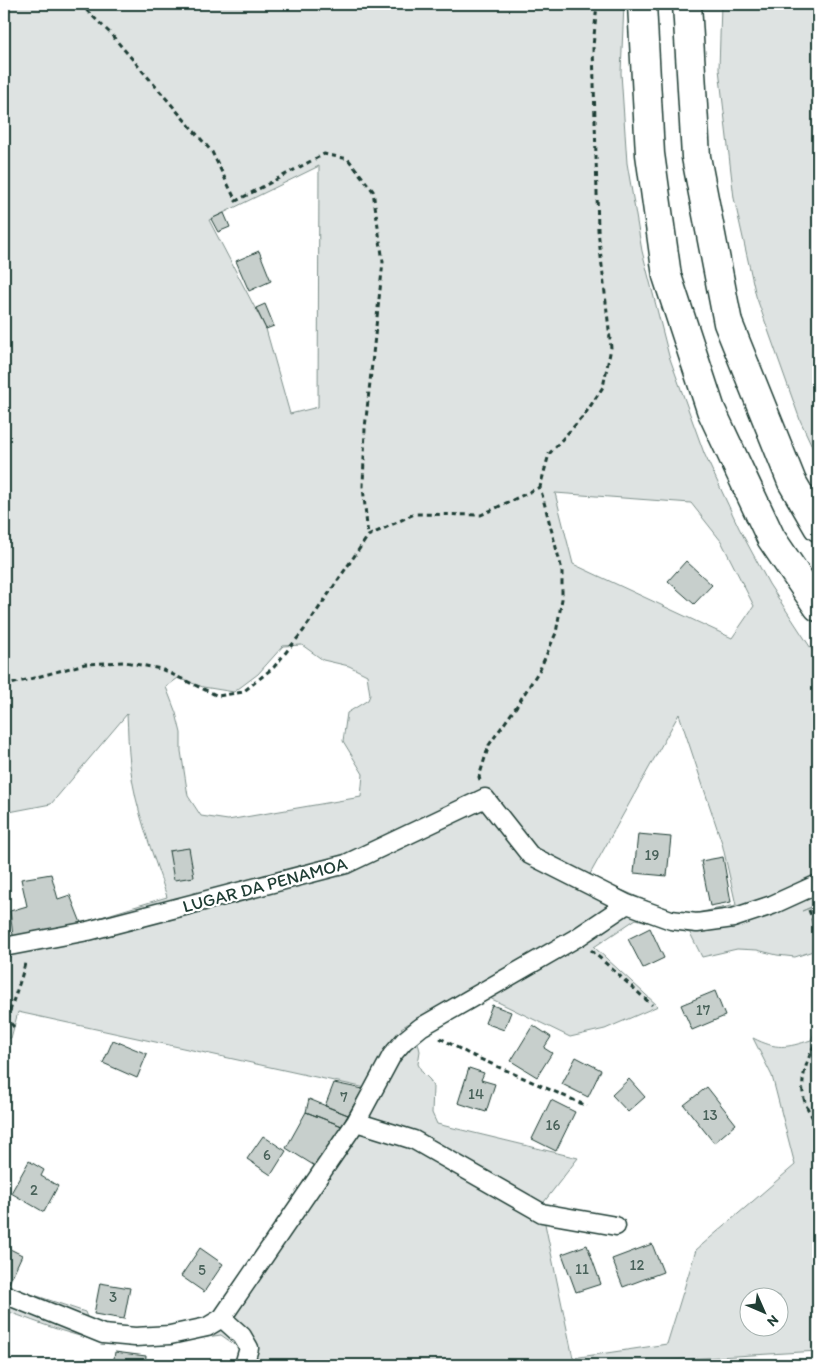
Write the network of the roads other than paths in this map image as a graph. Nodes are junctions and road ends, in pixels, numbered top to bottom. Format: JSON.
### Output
{"nodes":[{"id":1,"x":642,"y":4,"type":"edge"},
{"id":2,"x":687,"y":4,"type":"edge"},
{"id":3,"x":818,"y":527,"type":"edge"},
{"id":4,"x":818,"y":607,"type":"edge"},
{"id":5,"x":818,"y":884,"type":"edge"},
{"id":6,"x":627,"y":904,"type":"junction"},
{"id":7,"x":4,"y":947,"type":"edge"},
{"id":8,"x":356,"y":1122,"type":"junction"},
{"id":9,"x":616,"y":1226,"type":"dead end"},
{"id":10,"x":4,"y":1294,"type":"edge"},
{"id":11,"x":222,"y":1318,"type":"junction"},
{"id":12,"x":244,"y":1365,"type":"edge"}],
"edges":[{"from":1,"to":4,"type":"highway"},
{"from":2,"to":3,"type":"highway"},
{"from":5,"to":6,"type":"street"},
{"from":6,"to":7,"type":"street","name":"LUGAR DA PENAMOA"},
{"from":6,"to":8,"type":"street"},
{"from":8,"to":9,"type":"street"},
{"from":8,"to":11,"type":"street"},
{"from":10,"to":11,"type":"street"},
{"from":11,"to":12,"type":"street"}]}
